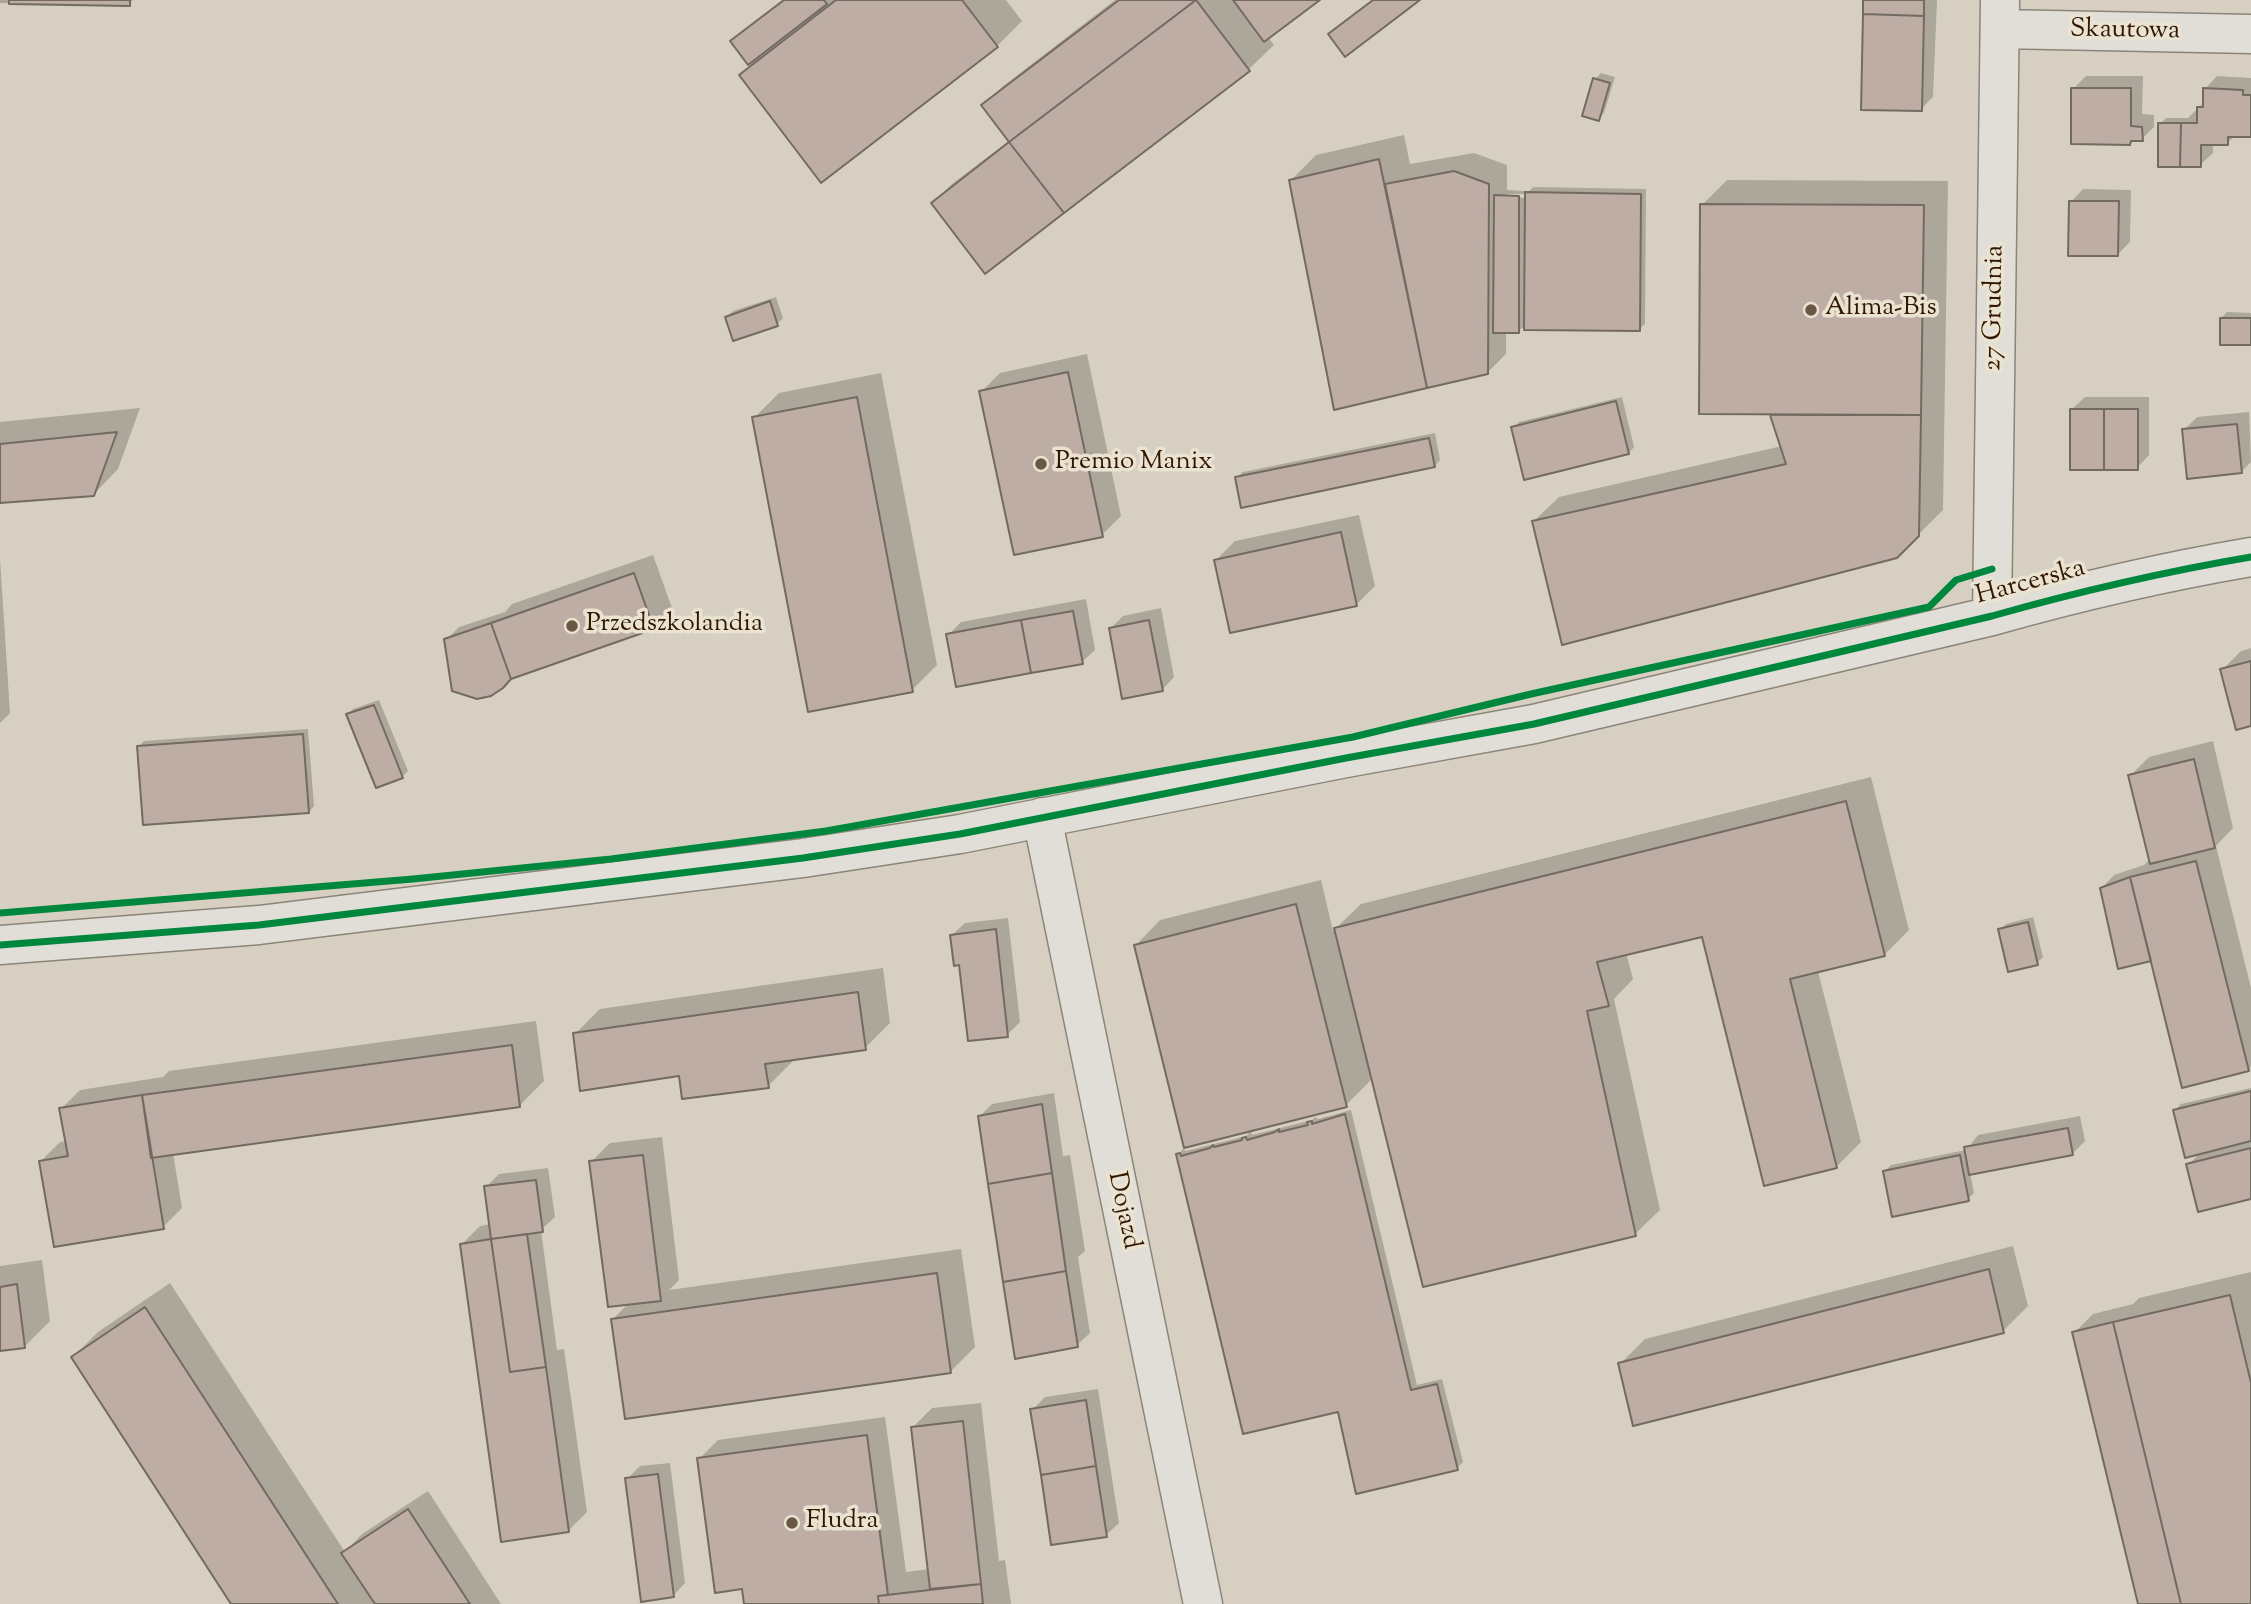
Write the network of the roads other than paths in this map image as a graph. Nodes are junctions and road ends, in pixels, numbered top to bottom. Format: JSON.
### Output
{"nodes":[{"id":1,"x":2000,"y":15,"type":"edge"},
{"id":2,"x":2251,"y":34,"type":"edge"},
{"id":3,"x":2251,"y":557,"type":"edge"},
{"id":4,"x":1992,"y":616,"type":"junction"},
{"id":5,"x":1042,"y":817,"type":"junction"},
{"id":6,"x":0,"y":945,"type":"edge"},
{"id":7,"x":1203,"y":1604,"type":"edge"}],
"edges":[{"from":1,"to":2,"type":"street","name":"Skautowa"},
{"from":1,"to":4,"type":"street","name":"27 Grudnia"},
{"from":3,"to":4,"type":"street","name":"Harcerska"},
{"from":4,"to":5,"type":"street","name":"Harcerska"},
{"from":5,"to":6,"type":"street","name":"Harcerska"},
{"from":5,"to":7,"type":"street","name":"Dojazd"}]}
